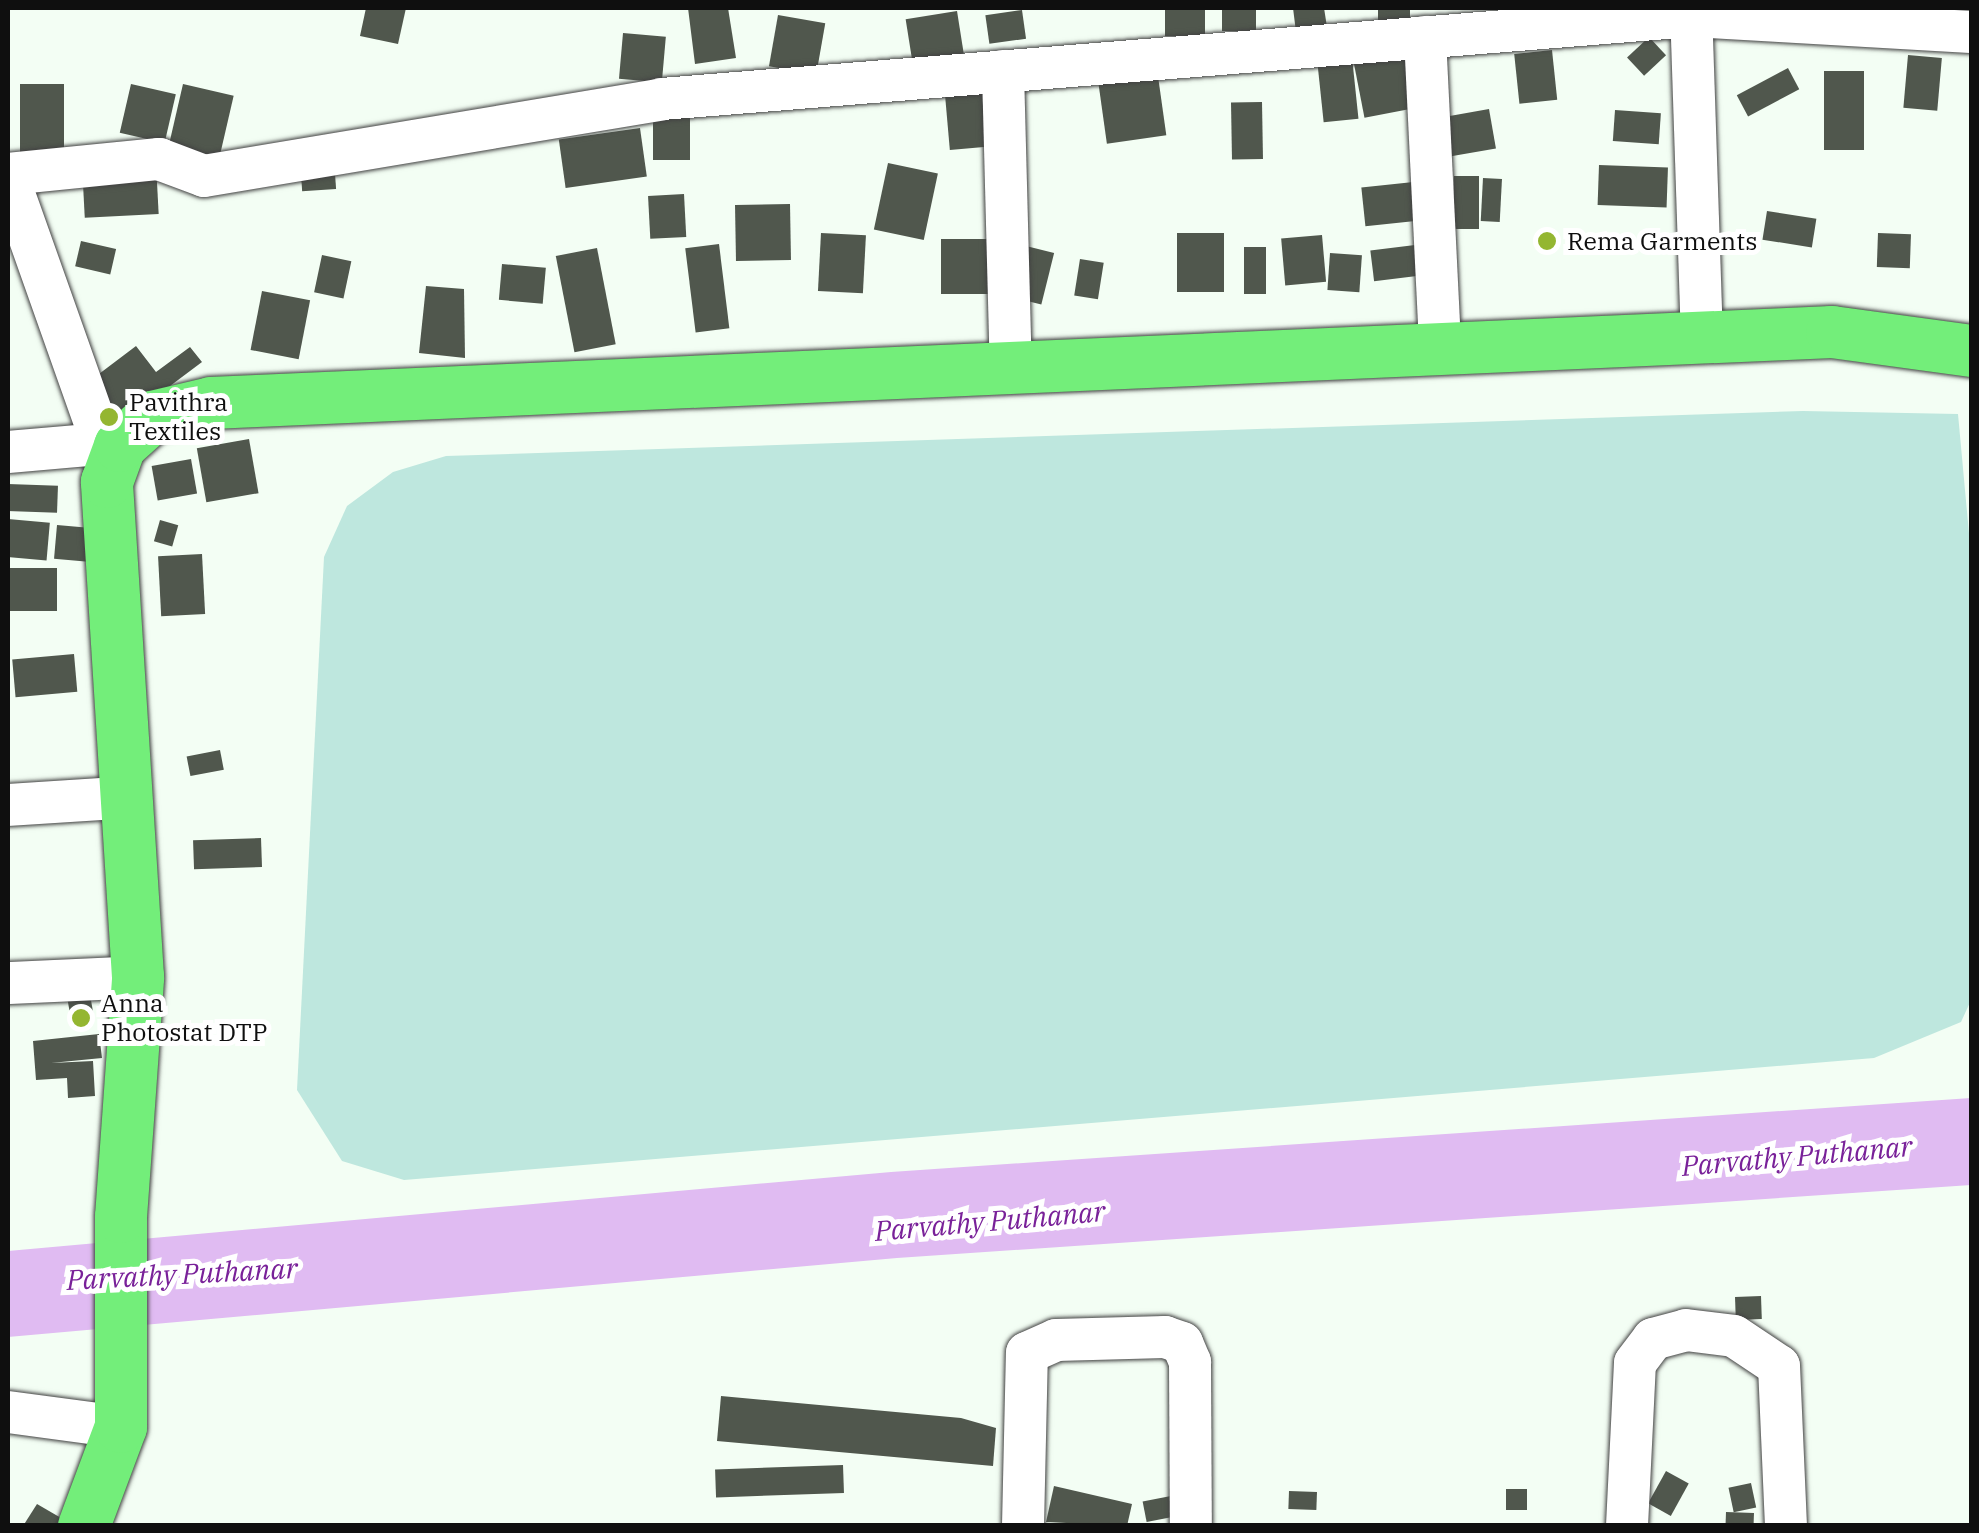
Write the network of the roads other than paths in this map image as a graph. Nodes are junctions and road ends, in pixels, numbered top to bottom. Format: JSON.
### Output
{"nodes":[{"id":1,"x":1692,"y":12,"type":"edge"},
{"id":2,"x":1972,"y":32,"type":"edge"},
{"id":3,"x":1424,"y":38,"type":"junction"},
{"id":4,"x":1003,"y":71,"type":"junction"},
{"id":5,"x":8,"y":175,"type":"edge"},
{"id":6,"x":26,"y":277,"type":"edge"},
{"id":7,"x":1702,"y":336,"type":"junction"},
{"id":8,"x":1440,"y":348,"type":"junction"},
{"id":9,"x":1972,"y":352,"type":"edge"},
{"id":10,"x":1011,"y":367,"type":"junction"},
{"id":11,"x":8,"y":452,"type":"edge"},
{"id":12,"x":104,"y":453,"type":"junction"},
{"id":13,"x":131,"y":797,"type":"junction"},
{"id":14,"x":8,"y":806,"type":"edge"},
{"id":15,"x":138,"y":977,"type":"junction"},
{"id":16,"x":8,"y":984,"type":"edge"},
{"id":17,"x":8,"y":1412,"type":"edge"},
{"id":18,"x":121,"y":1427,"type":"junction"},
{"id":19,"x":84,"y":1526,"type":"edge"},
{"id":20,"x":1023,"y":1526,"type":"edge"},
{"id":21,"x":1190,"y":1526,"type":"edge"},
{"id":22,"x":1627,"y":1526,"type":"edge"},
{"id":23,"x":1786,"y":1526,"type":"edge"}],
"edges":[{"from":1,"to":2,"type":"street"},
{"from":1,"to":3,"type":"street"},
{"from":1,"to":7,"type":"street"},
{"from":3,"to":4,"type":"street"},
{"from":3,"to":8,"type":"street"},
{"from":4,"to":5,"type":"street"},
{"from":4,"to":10,"type":"street"},
{"from":5,"to":6,"type":"street"},
{"from":6,"to":12,"type":"street"},
{"from":7,"to":8,"type":"main road"},
{"from":7,"to":9,"type":"main road"},
{"from":8,"to":10,"type":"main road"},
{"from":10,"to":12,"type":"main road"},
{"from":11,"to":12,"type":"street"},
{"from":12,"to":13,"type":"main road"},
{"from":13,"to":14,"type":"street"},
{"from":13,"to":15,"type":"main road"},
{"from":15,"to":16,"type":"street"},
{"from":15,"to":18,"type":"main road"},
{"from":17,"to":18,"type":"street"},
{"from":18,"to":19,"type":"main road"},
{"from":20,"to":21,"type":"street"},
{"from":22,"to":23,"type":"street"}]}
